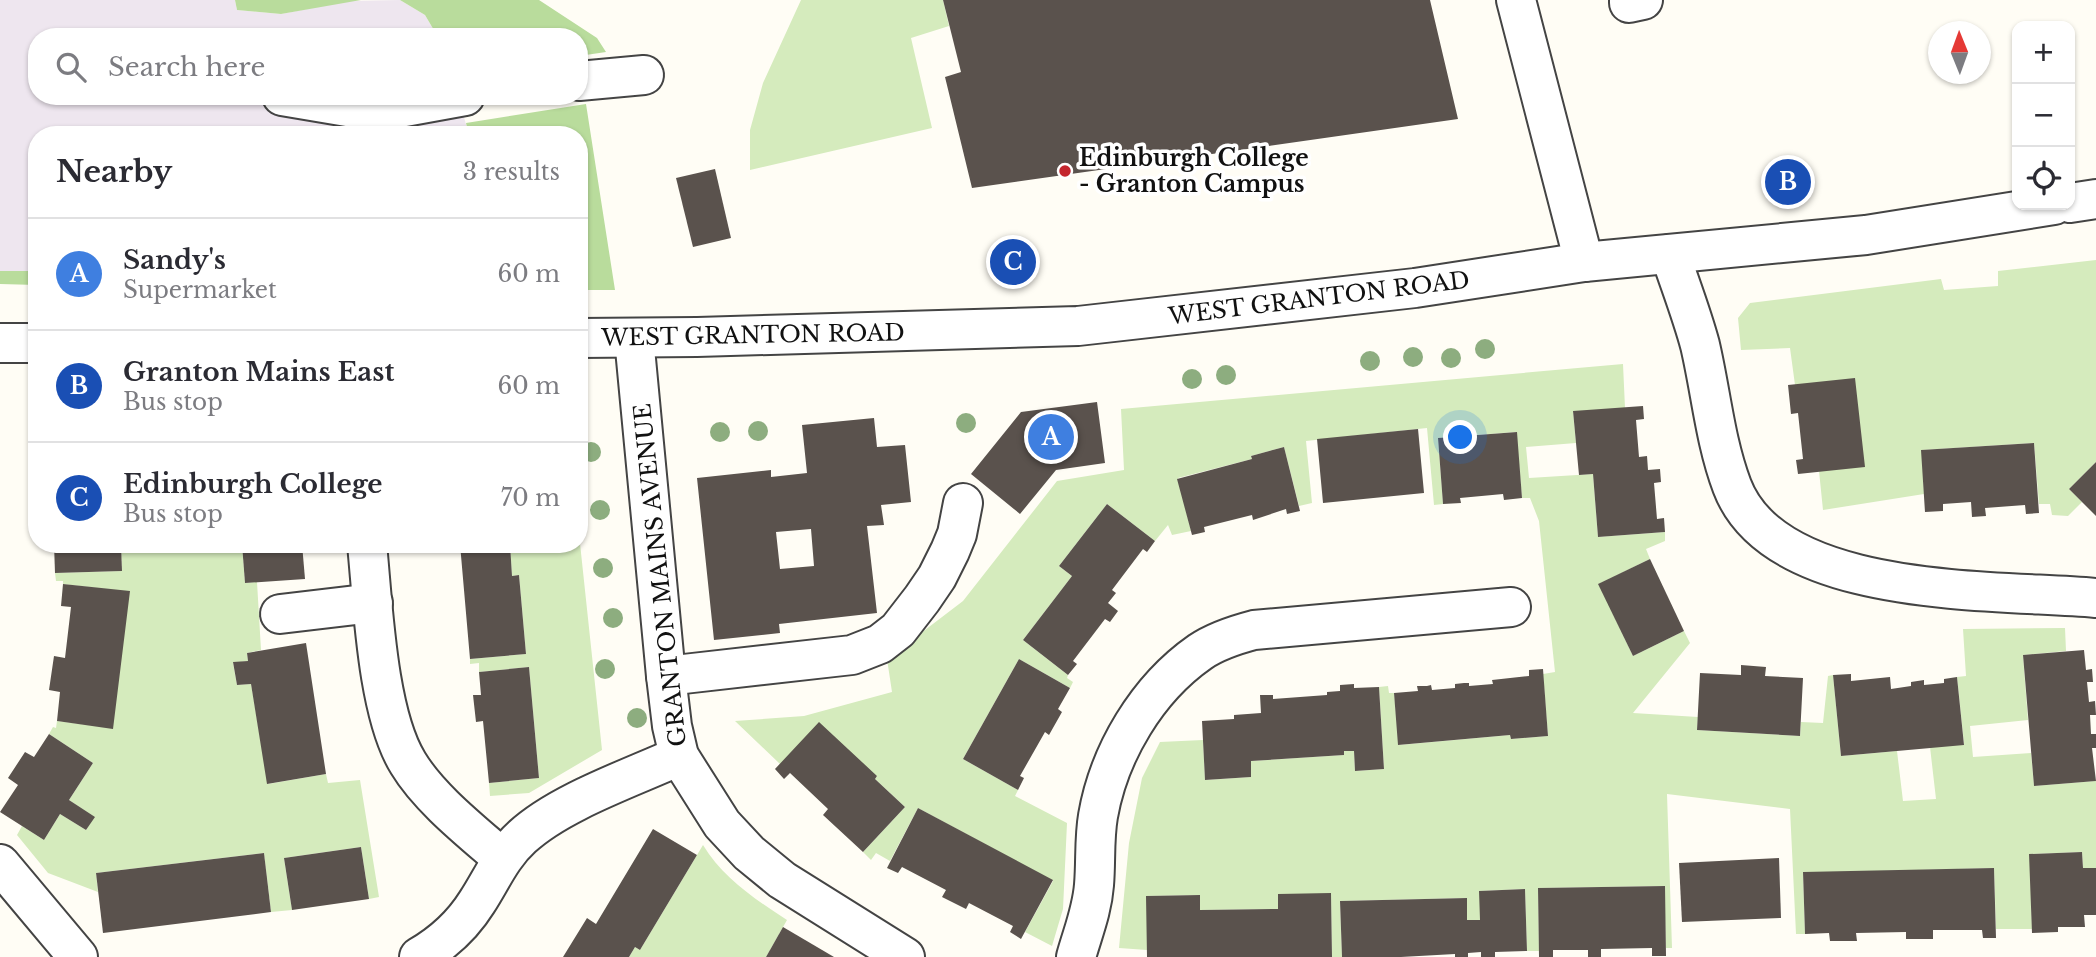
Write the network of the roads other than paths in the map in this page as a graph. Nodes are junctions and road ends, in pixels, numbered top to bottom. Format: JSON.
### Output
{"nodes":[{"id":1,"x":1516,"y":0,"type":"edge"},
{"id":2,"x":1629,"y":0,"type":"edge"},
{"id":3,"x":1643,"y":0,"type":"edge"},
{"id":4,"x":644,"y":75,"type":"dead end"},
{"id":5,"x":588,"y":80,"type":"edge"},
{"id":6,"x":335,"y":105,"type":"edge"},
{"id":7,"x":416,"y":105,"type":"edge"},
{"id":8,"x":2096,"y":199,"type":"edge"},
{"id":9,"x":2075,"y":202,"type":"edge"},
{"id":10,"x":2023,"y":210,"type":"edge"},
{"id":11,"x":1670,"y":254,"type":"junction"},
{"id":12,"x":1584,"y":262,"type":"junction"},
{"id":13,"x":588,"y":338,"type":"edge"},
{"id":14,"x":635,"y":338,"type":"junction"},
{"id":15,"x":0,"y":343,"type":"edge"},
{"id":16,"x":28,"y":343,"type":"edge"},
{"id":17,"x":963,"y":503,"type":"dead end"},
{"id":18,"x":368,"y":553,"type":"edge"},
{"id":19,"x":2096,"y":598,"type":"edge"},
{"id":20,"x":373,"y":603,"type":"junction"},
{"id":21,"x":1511,"y":607,"type":"dead end"},
{"id":22,"x":280,"y":614,"type":"dead end"},
{"id":23,"x":666,"y":676,"type":"junction"},
{"id":24,"x":678,"y":756,"type":"junction"},
{"id":25,"x":502,"y":858,"type":"junction"},
{"id":26,"x":0,"y":864,"type":"edge"},
{"id":27,"x":902,"y":956,"type":"edge"},
{"id":28,"x":78,"y":957,"type":"edge"},
{"id":29,"x":419,"y":957,"type":"edge"},
{"id":30,"x":1076,"y":957,"type":"edge"}],
"edges":[{"from":1,"to":12,"type":"street"},
{"from":2,"to":3,"type":"street"},
{"from":4,"to":5,"type":"street"},
{"from":6,"to":7,"type":"street"},
{"from":8,"to":9,"type":"street"},
{"from":10,"to":11,"type":"street","name":"WEST GRANTON ROAD"},
{"from":11,"to":12,"type":"street","name":"WEST GRANTON ROAD"},
{"from":11,"to":19,"type":"street"},
{"from":12,"to":14,"type":"street","name":"WEST GRANTON ROAD"},
{"from":13,"to":14,"type":"street","name":"WEST GRANTON ROAD"},
{"from":14,"to":23,"type":"street","name":"GRANTON MAINS AVENUE"},
{"from":15,"to":16,"type":"street"},
{"from":17,"to":23,"type":"street"},
{"from":18,"to":20,"type":"street"},
{"from":20,"to":22,"type":"street"},
{"from":20,"to":25,"type":"street"},
{"from":21,"to":30,"type":"street"},
{"from":23,"to":24,"type":"street","name":"GRANTON MAINS AVENUE"},
{"from":24,"to":25,"type":"street"},
{"from":24,"to":27,"type":"street","name":"GRANTON MAINS AVENUE"},
{"from":25,"to":29,"type":"street"},
{"from":26,"to":28,"type":"street"}]}
